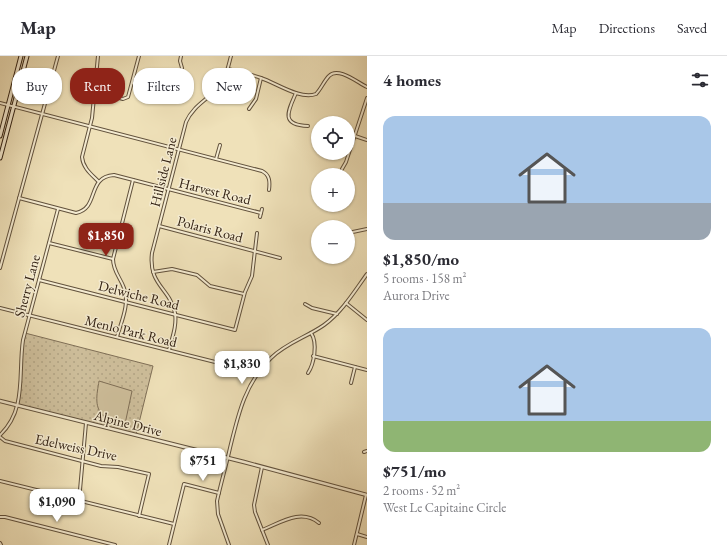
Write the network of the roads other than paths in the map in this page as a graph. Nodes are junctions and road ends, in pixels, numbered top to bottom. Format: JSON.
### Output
{"nodes":[{"id":1,"x":21,"y":56,"type":"edge"},
{"id":2,"x":27,"y":56,"type":"edge"},
{"id":3,"x":58,"y":56,"type":"edge"},
{"id":4,"x":98,"y":56,"type":"edge"},
{"id":5,"x":139,"y":56,"type":"edge"},
{"id":6,"x":181,"y":56,"type":"edge"},
{"id":7,"x":231,"y":56,"type":"edge"},
{"id":8,"x":97,"y":68,"type":"edge"},
{"id":9,"x":182,"y":68,"type":"dead end"},
{"id":10,"x":228,"y":68,"type":"edge"},
{"id":11,"x":256,"y":76,"type":"edge"},
{"id":12,"x":262,"y":78,"type":"junction"},
{"id":13,"x":132,"y":83,"type":"joint"},
{"id":14,"x":367,"y":88,"type":"edge"},
{"id":15,"x":296,"y":93,"type":"junction"},
{"id":16,"x":125,"y":98,"type":"edge"},
{"id":17,"x":367,"y":98,"type":"edge"},
{"id":18,"x":202,"y":102,"type":"edge"},
{"id":19,"x":0,"y":103,"type":"edge"},
{"id":20,"x":94,"y":104,"type":"edge"},
{"id":21,"x":8,"y":105,"type":"junction"},
{"id":22,"x":14,"y":107,"type":"junction"},
{"id":23,"x":249,"y":109,"type":"dead end"},
{"id":24,"x":42,"y":114,"type":"junction"},
{"id":25,"x":90,"y":126,"type":"junction"},
{"id":26,"x":308,"y":126,"type":"dead end"},
{"id":27,"x":0,"y":136,"type":"edge"},
{"id":28,"x":355,"y":136,"type":"joint"},
{"id":29,"x":367,"y":140,"type":"edge"},
{"id":30,"x":220,"y":145,"type":"dead end"},
{"id":31,"x":179,"y":149,"type":"junction"},
{"id":32,"x":0,"y":158,"type":"edge"},
{"id":33,"x":216,"y":159,"type":"junction"},
{"id":34,"x":133,"y":180,"type":"junction"},
{"id":35,"x":99,"y":182,"type":"junction"},
{"id":36,"x":169,"y":189,"type":"junction"},
{"id":37,"x":269,"y":190,"type":"dead end"},
{"id":38,"x":19,"y":198,"type":"junction"},
{"id":39,"x":58,"y":208,"type":"junction"},
{"id":40,"x":262,"y":209,"type":"dead end"},
{"id":41,"x":261,"y":213,"type":"junction"},
{"id":42,"x":260,"y":217,"type":"dead end"},
{"id":43,"x":159,"y":226,"type":"junction"},
{"id":44,"x":367,"y":229,"type":"edge"},
{"id":45,"x":355,"y":232,"type":"edge"},
{"id":46,"x":257,"y":233,"type":"dead end"},
{"id":47,"x":49,"y":243,"type":"junction"},
{"id":48,"x":255,"y":252,"type":"junction"},
{"id":49,"x":280,"y":258,"type":"dead end"},
{"id":50,"x":113,"y":259,"type":"junction"},
{"id":51,"x":0,"y":268,"type":"edge"},
{"id":52,"x":153,"y":273,"type":"junction"},
{"id":53,"x":367,"y":274,"type":"edge"},
{"id":54,"x":39,"y":280,"type":"junction"},
{"id":55,"x":244,"y":294,"type":"junction"},
{"id":56,"x":126,"y":302,"type":"junction"},
{"id":57,"x":346,"y":303,"type":"junction"},
{"id":58,"x":305,"y":304,"type":"dead end"},
{"id":59,"x":0,"y":308,"type":"edge"},
{"id":60,"x":337,"y":314,"type":"junction"},
{"id":61,"x":30,"y":315,"type":"junction"},
{"id":62,"x":175,"y":315,"type":"junction"},
{"id":63,"x":367,"y":320,"type":"edge"},
{"id":64,"x":311,"y":333,"type":"junction"},
{"id":65,"x":117,"y":337,"type":"junction"},
{"id":66,"x":169,"y":350,"type":"junction"},
{"id":67,"x":313,"y":356,"type":"junction"},
{"id":68,"x":355,"y":367,"type":"junction"},
{"id":69,"x":367,"y":370,"type":"edge"},
{"id":70,"x":308,"y":374,"type":"dead end"},
{"id":71,"x":256,"y":375,"type":"junction"},
{"id":72,"x":351,"y":383,"type":"dead end"},
{"id":73,"x":0,"y":401,"type":"edge"},
{"id":74,"x":17,"y":405,"type":"junction"},
{"id":75,"x":86,"y":423,"type":"junction"},
{"id":76,"x":0,"y":436,"type":"edge"},
{"id":77,"x":367,"y":451,"type":"edge"},
{"id":78,"x":364,"y":452,"type":"dead end"},
{"id":79,"x":228,"y":458,"type":"junction"},
{"id":80,"x":82,"y":461,"type":"junction"},
{"id":81,"x":262,"y":467,"type":"junction"},
{"id":82,"x":0,"y":481,"type":"edge"},
{"id":83,"x":219,"y":493,"type":"junction"},
{"id":84,"x":366,"y":495,"type":"edge"},
{"id":85,"x":79,"y":501,"type":"junction"},
{"id":86,"x":139,"y":516,"type":"junction"},
{"id":87,"x":0,"y":517,"type":"edge"},
{"id":88,"x":319,"y":523,"type":"dead end"},
{"id":89,"x":174,"y":524,"type":"junction"},
{"id":90,"x":262,"y":530,"type":"junction"},
{"id":91,"x":357,"y":534,"type":"junction"},
{"id":92,"x":367,"y":537,"type":"edge"},
{"id":93,"x":115,"y":545,"type":"edge"},
{"id":94,"x":169,"y":545,"type":"edge"},
{"id":95,"x":230,"y":545,"type":"edge"},
{"id":96,"x":268,"y":545,"type":"edge"},
{"id":97,"x":354,"y":545,"type":"edge"}],
"edges":[{"from":1,"to":21,"type":"main road"},
{"from":2,"to":22,"type":"main road"},
{"from":3,"to":24,"type":"street"},
{"from":4,"to":8,"type":"street"},
{"from":5,"to":13,"type":"street"},
{"from":6,"to":9,"type":"street"},
{"from":7,"to":10,"type":"street","name":"Hillside Lane"},
{"from":11,"to":12,"type":"street"},
{"from":12,"to":15,"type":"street"},
{"from":12,"to":23,"type":"street"},
{"from":13,"to":16,"type":"street"},
{"from":14,"to":15,"type":"street"},
{"from":15,"to":26,"type":"street"},
{"from":17,"to":28,"type":"street"},
{"from":18,"to":31,"type":"street","name":"Hillside Lane"},
{"from":19,"to":21,"type":"street"},
{"from":20,"to":25,"type":"street"},
{"from":21,"to":22,"type":"street"},
{"from":21,"to":27,"type":"main road"},
{"from":22,"to":24,"type":"street"},
{"from":22,"to":32,"type":"main road"},
{"from":24,"to":25,"type":"street"},
{"from":24,"to":38,"type":"street"},
{"from":25,"to":31,"type":"street"},
{"from":25,"to":35,"type":"street"},
{"from":28,"to":29,"type":"street"},
{"from":30,"to":33,"type":"street"},
{"from":31,"to":33,"type":"street"},
{"from":31,"to":36,"type":"street","name":"Hillside Lane"},
{"from":33,"to":37,"type":"street"},
{"from":34,"to":35,"type":"street","name":"Harvest Road"},
{"from":34,"to":36,"type":"street","name":"Harvest Road"},
{"from":34,"to":50,"type":"street"},
{"from":35,"to":39,"type":"street"},
{"from":36,"to":41,"type":"street","name":"Harvest Road"},
{"from":36,"to":43,"type":"street","name":"Hillside Lane"},
{"from":38,"to":39,"type":"street"},
{"from":38,"to":51,"type":"street"},
{"from":39,"to":47,"type":"street","name":"Sherry Lane"},
{"from":40,"to":41,"type":"street"},
{"from":41,"to":42,"type":"street"},
{"from":43,"to":48,"type":"street","name":"Polaris Road"},
{"from":43,"to":52,"type":"street","name":"Hillside Lane"},
{"from":44,"to":45,"type":"street"},
{"from":46,"to":48,"type":"street"},
{"from":47,"to":50,"type":"street"},
{"from":47,"to":54,"type":"street","name":"Sherry Lane"},
{"from":48,"to":49,"type":"street","name":"Polaris Road"},
{"from":48,"to":55,"type":"street"},
{"from":50,"to":56,"type":"street"},
{"from":52,"to":55,"type":"street"},
{"from":52,"to":62,"type":"street","name":"Hillside Lane"},
{"from":53,"to":57,"type":"street"},
{"from":54,"to":56,"type":"street","name":"Delwiche Road"},
{"from":54,"to":61,"type":"street","name":"Sherry Lane"},
{"from":55,"to":62,"type":"street","name":"Delwiche Road"},
{"from":56,"to":62,"type":"street","name":"Delwiche Road"},
{"from":56,"to":65,"type":"street"},
{"from":57,"to":60,"type":"street"},
{"from":57,"to":63,"type":"street"},
{"from":58,"to":60,"type":"street"},
{"from":59,"to":61,"type":"street","name":"Menlo Park Road"},
{"from":60,"to":64,"type":"street"},
{"from":61,"to":65,"type":"street","name":"Menlo Park Road"},
{"from":61,"to":74,"type":"street","name":"Sherry Lane"},
{"from":62,"to":66,"type":"street","name":"Hillside Lane"},
{"from":64,"to":67,"type":"street"},
{"from":64,"to":71,"type":"street"},
{"from":65,"to":66,"type":"street","name":"Menlo Park Road"},
{"from":66,"to":71,"type":"street","name":"Menlo Park Road"},
{"from":67,"to":68,"type":"street"},
{"from":67,"to":70,"type":"street"},
{"from":68,"to":69,"type":"street"},
{"from":68,"to":72,"type":"street"},
{"from":71,"to":79,"type":"street"},
{"from":73,"to":74,"type":"street","name":"Alpine Drive"},
{"from":74,"to":75,"type":"street","name":"Alpine Drive"},
{"from":74,"to":76,"type":"street","name":"Sherry Lane"},
{"from":75,"to":79,"type":"street","name":"Alpine Drive"},
{"from":75,"to":80,"type":"street"},
{"from":76,"to":80,"type":"street","name":"Edelweiss Drive"},
{"from":77,"to":78,"type":"street"},
{"from":79,"to":81,"type":"street","name":"Alpine Drive"},
{"from":79,"to":83,"type":"street"},
{"from":80,"to":85,"type":"street"},
{"from":80,"to":86,"type":"street","name":"Edelweiss Drive"},
{"from":81,"to":84,"type":"street","name":"Alpine Drive"},
{"from":81,"to":90,"type":"street"},
{"from":82,"to":85,"type":"street"},
{"from":83,"to":89,"type":"street"},
{"from":83,"to":95,"type":"street"},
{"from":84,"to":91,"type":"street"},
{"from":85,"to":86,"type":"street"},
{"from":86,"to":89,"type":"street"},
{"from":87,"to":93,"type":"street"},
{"from":88,"to":90,"type":"street"},
{"from":89,"to":94,"type":"street"},
{"from":90,"to":96,"type":"street"},
{"from":91,"to":92,"type":"street"},
{"from":91,"to":97,"type":"street"}]}
